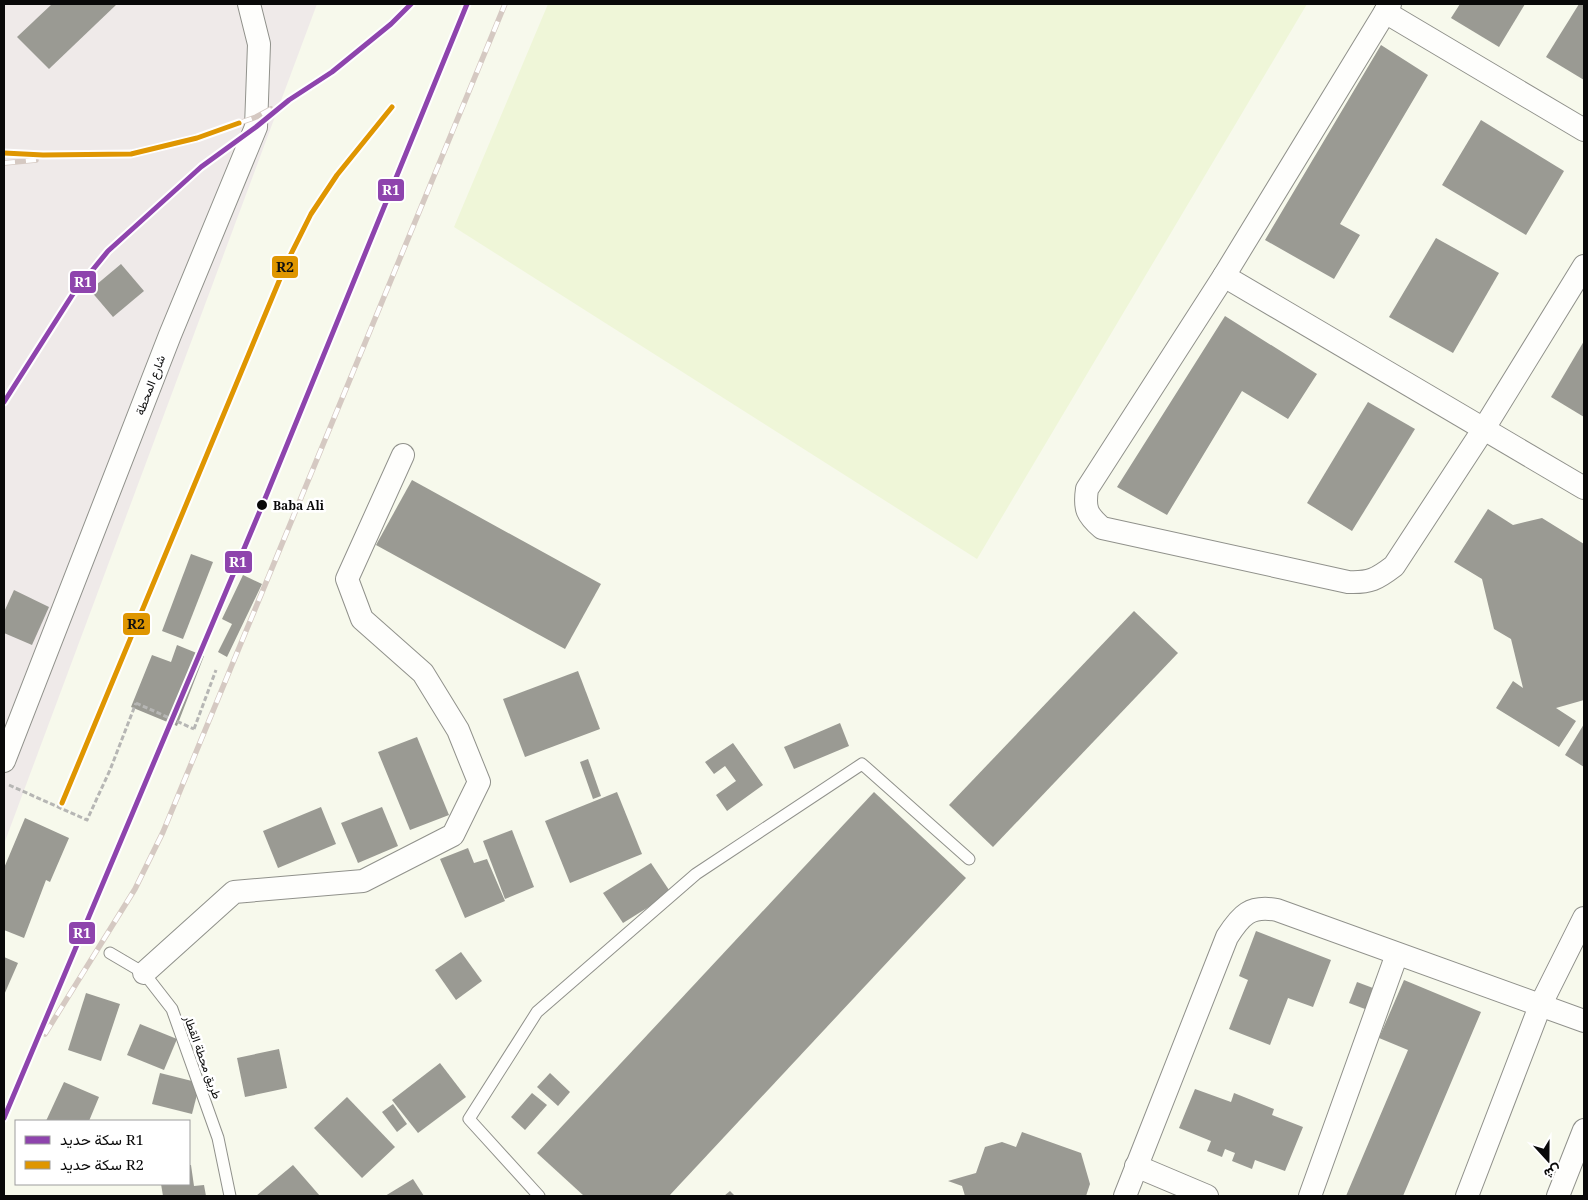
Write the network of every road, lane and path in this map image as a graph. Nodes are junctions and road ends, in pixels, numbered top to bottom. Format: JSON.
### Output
{"nodes":[{"id":1,"x":249,"y":4,"type":"edge"},
{"id":2,"x":1388,"y":8,"type":"edge"},
{"id":3,"x":1584,"y":130,"type":"edge"},
{"id":4,"x":1584,"y":266,"type":"edge"},
{"id":5,"x":1224,"y":276,"type":"junction"},
{"id":6,"x":1483,"y":430,"type":"junction"},
{"id":7,"x":403,"y":454,"type":"dead end"},
{"id":8,"x":1584,"y":488,"type":"edge"},
{"id":9,"x":216,"y":670,"type":"dead end"},
{"id":10,"x":4,"y":761,"type":"edge"},
{"id":11,"x":4,"y":783,"type":"edge"},
{"id":12,"x":969,"y":859,"type":"dead end"},
{"id":13,"x":1584,"y":918,"type":"edge"},
{"id":14,"x":110,"y":953,"type":"dead end"},
{"id":15,"x":1397,"y":954,"type":"junction"},
{"id":16,"x":144,"y":973,"type":"junction"},
{"id":17,"x":1540,"y":1006,"type":"junction"},
{"id":18,"x":1584,"y":1021,"type":"edge"},
{"id":19,"x":1584,"y":1130,"type":"edge"},
{"id":20,"x":1136,"y":1166,"type":"junction"},
{"id":21,"x":230,"y":1196,"type":"edge"},
{"id":22,"x":539,"y":1196,"type":"edge"},
{"id":23,"x":1125,"y":1196,"type":"edge"},
{"id":24,"x":1207,"y":1196,"type":"edge"},
{"id":25,"x":1310,"y":1196,"type":"edge"},
{"id":26,"x":1467,"y":1196,"type":"edge"},
{"id":27,"x":1558,"y":1196,"type":"edge"}],
"edges":[{"from":1,"to":10,"type":"street","name":"شارع المحطة"},
{"from":2,"to":3,"type":"street"},
{"from":2,"to":5,"type":"street"},
{"from":4,"to":6,"type":"street"},
{"from":5,"to":6,"type":"street"},
{"from":5,"to":6,"type":"street"},
{"from":6,"to":8,"type":"street"},
{"from":7,"to":16,"type":"street"},
{"from":9,"to":11,"type":"path","bridge":true},
{"from":12,"to":22,"type":"lane"},
{"from":13,"to":17,"type":"street"},
{"from":14,"to":16,"type":"lane","name":"طريق محطة القطار"},
{"from":15,"to":17,"type":"street"},
{"from":15,"to":20,"type":"street"},
{"from":15,"to":25,"type":"street"},
{"from":16,"to":21,"type":"lane","name":"طريق محطة القطار"},
{"from":17,"to":18,"type":"street"},
{"from":17,"to":26,"type":"street"},
{"from":19,"to":27,"type":"street"},
{"from":20,"to":23,"type":"street"},
{"from":20,"to":24,"type":"street"}]}
